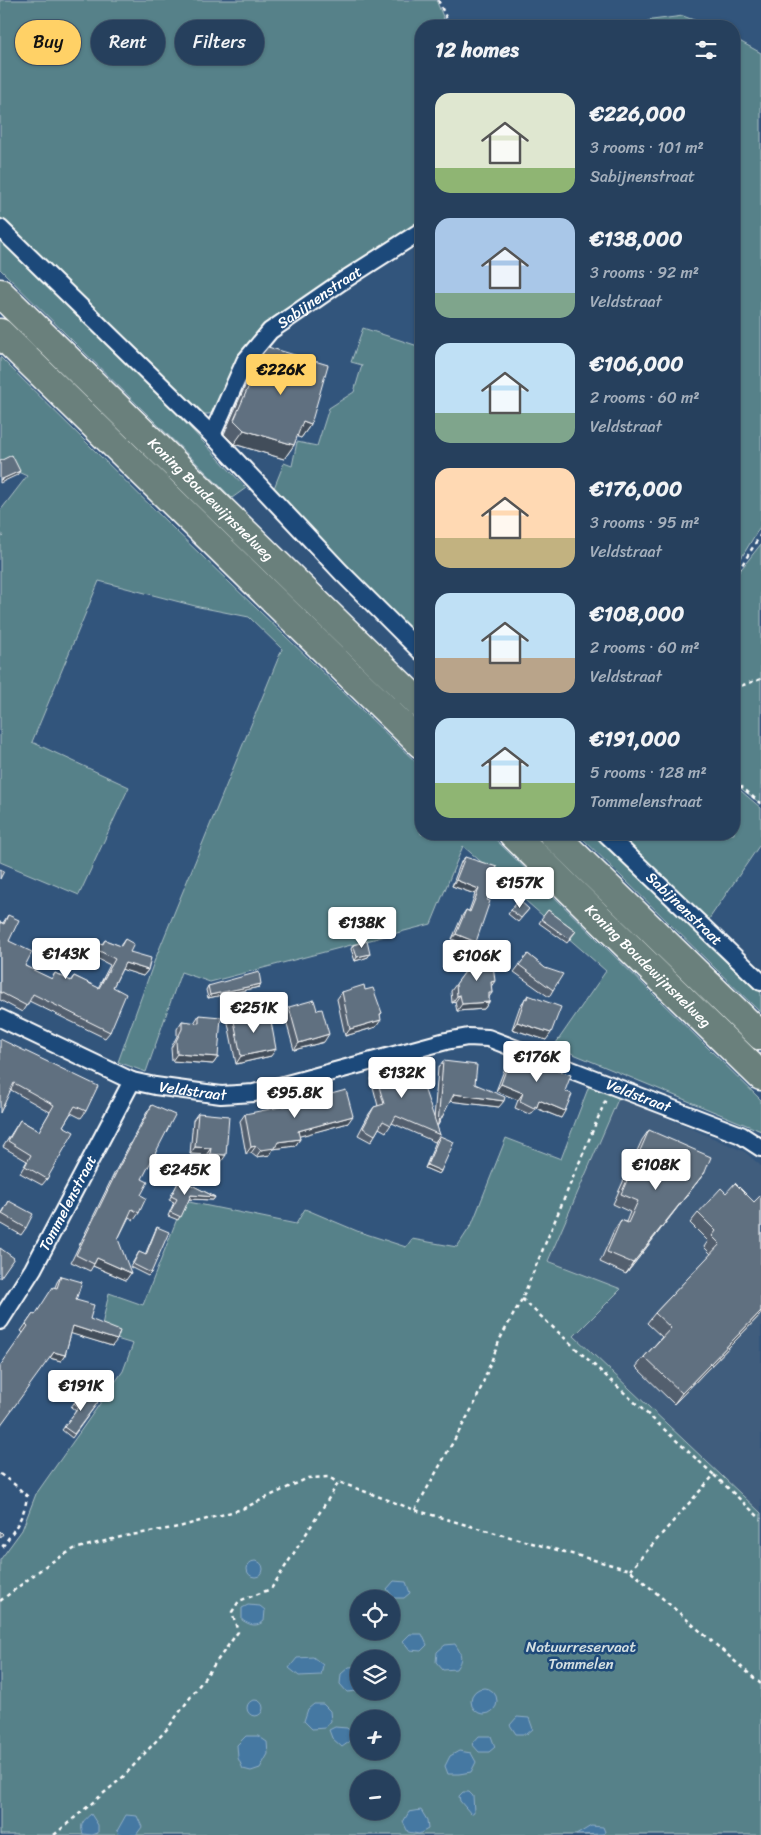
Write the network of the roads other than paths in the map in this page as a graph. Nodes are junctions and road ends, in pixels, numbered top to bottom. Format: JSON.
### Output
{"nodes":[{"id":1,"x":0,"y":228,"type":"edge"},
{"id":2,"x":415,"y":235,"type":"edge"},
{"id":3,"x":0,"y":293,"type":"edge"},
{"id":4,"x":0,"y":333,"type":"edge"},
{"id":5,"x":212,"y":436,"type":"junction"},
{"id":6,"x":415,"y":646,"type":"edge"},
{"id":7,"x":415,"y":699,"type":"edge"},
{"id":8,"x":415,"y":738,"type":"edge"},
{"id":9,"x":519,"y":840,"type":"edge"},
{"id":10,"x":560,"y":840,"type":"edge"},
{"id":11,"x":612,"y":840,"type":"edge"},
{"id":12,"x":761,"y":982,"type":"edge"},
{"id":13,"x":0,"y":1018,"type":"edge"},
{"id":14,"x":761,"y":1036,"type":"edge"},
{"id":15,"x":761,"y":1076,"type":"edge"},
{"id":16,"x":132,"y":1081,"type":"junction"},
{"id":17,"x":761,"y":1148,"type":"edge"},
{"id":18,"x":0,"y":1321,"type":"edge"}],
"edges":[{"from":1,"to":5,"type":"street"},
{"from":2,"to":5,"type":"street","name":"Sabijnenstraat"},
{"from":3,"to":7,"type":"highway","name":"Koning Boudewijnsnelweg"},
{"from":4,"to":8,"type":"highway","name":"Koning Boudewijnsnelweg"},
{"from":5,"to":6,"type":"street"},
{"from":9,"to":15,"type":"highway","name":"Koning Boudewijnsnelweg"},
{"from":10,"to":14,"type":"highway","name":"Koning Boudewijnsnelweg"},
{"from":11,"to":12,"type":"street","name":"Sabijnenstraat"},
{"from":13,"to":16,"type":"street","name":"Veldstraat"},
{"from":16,"to":17,"type":"street","name":"Veldstraat"},
{"from":16,"to":18,"type":"street","name":"Tommelenstraat"}]}
